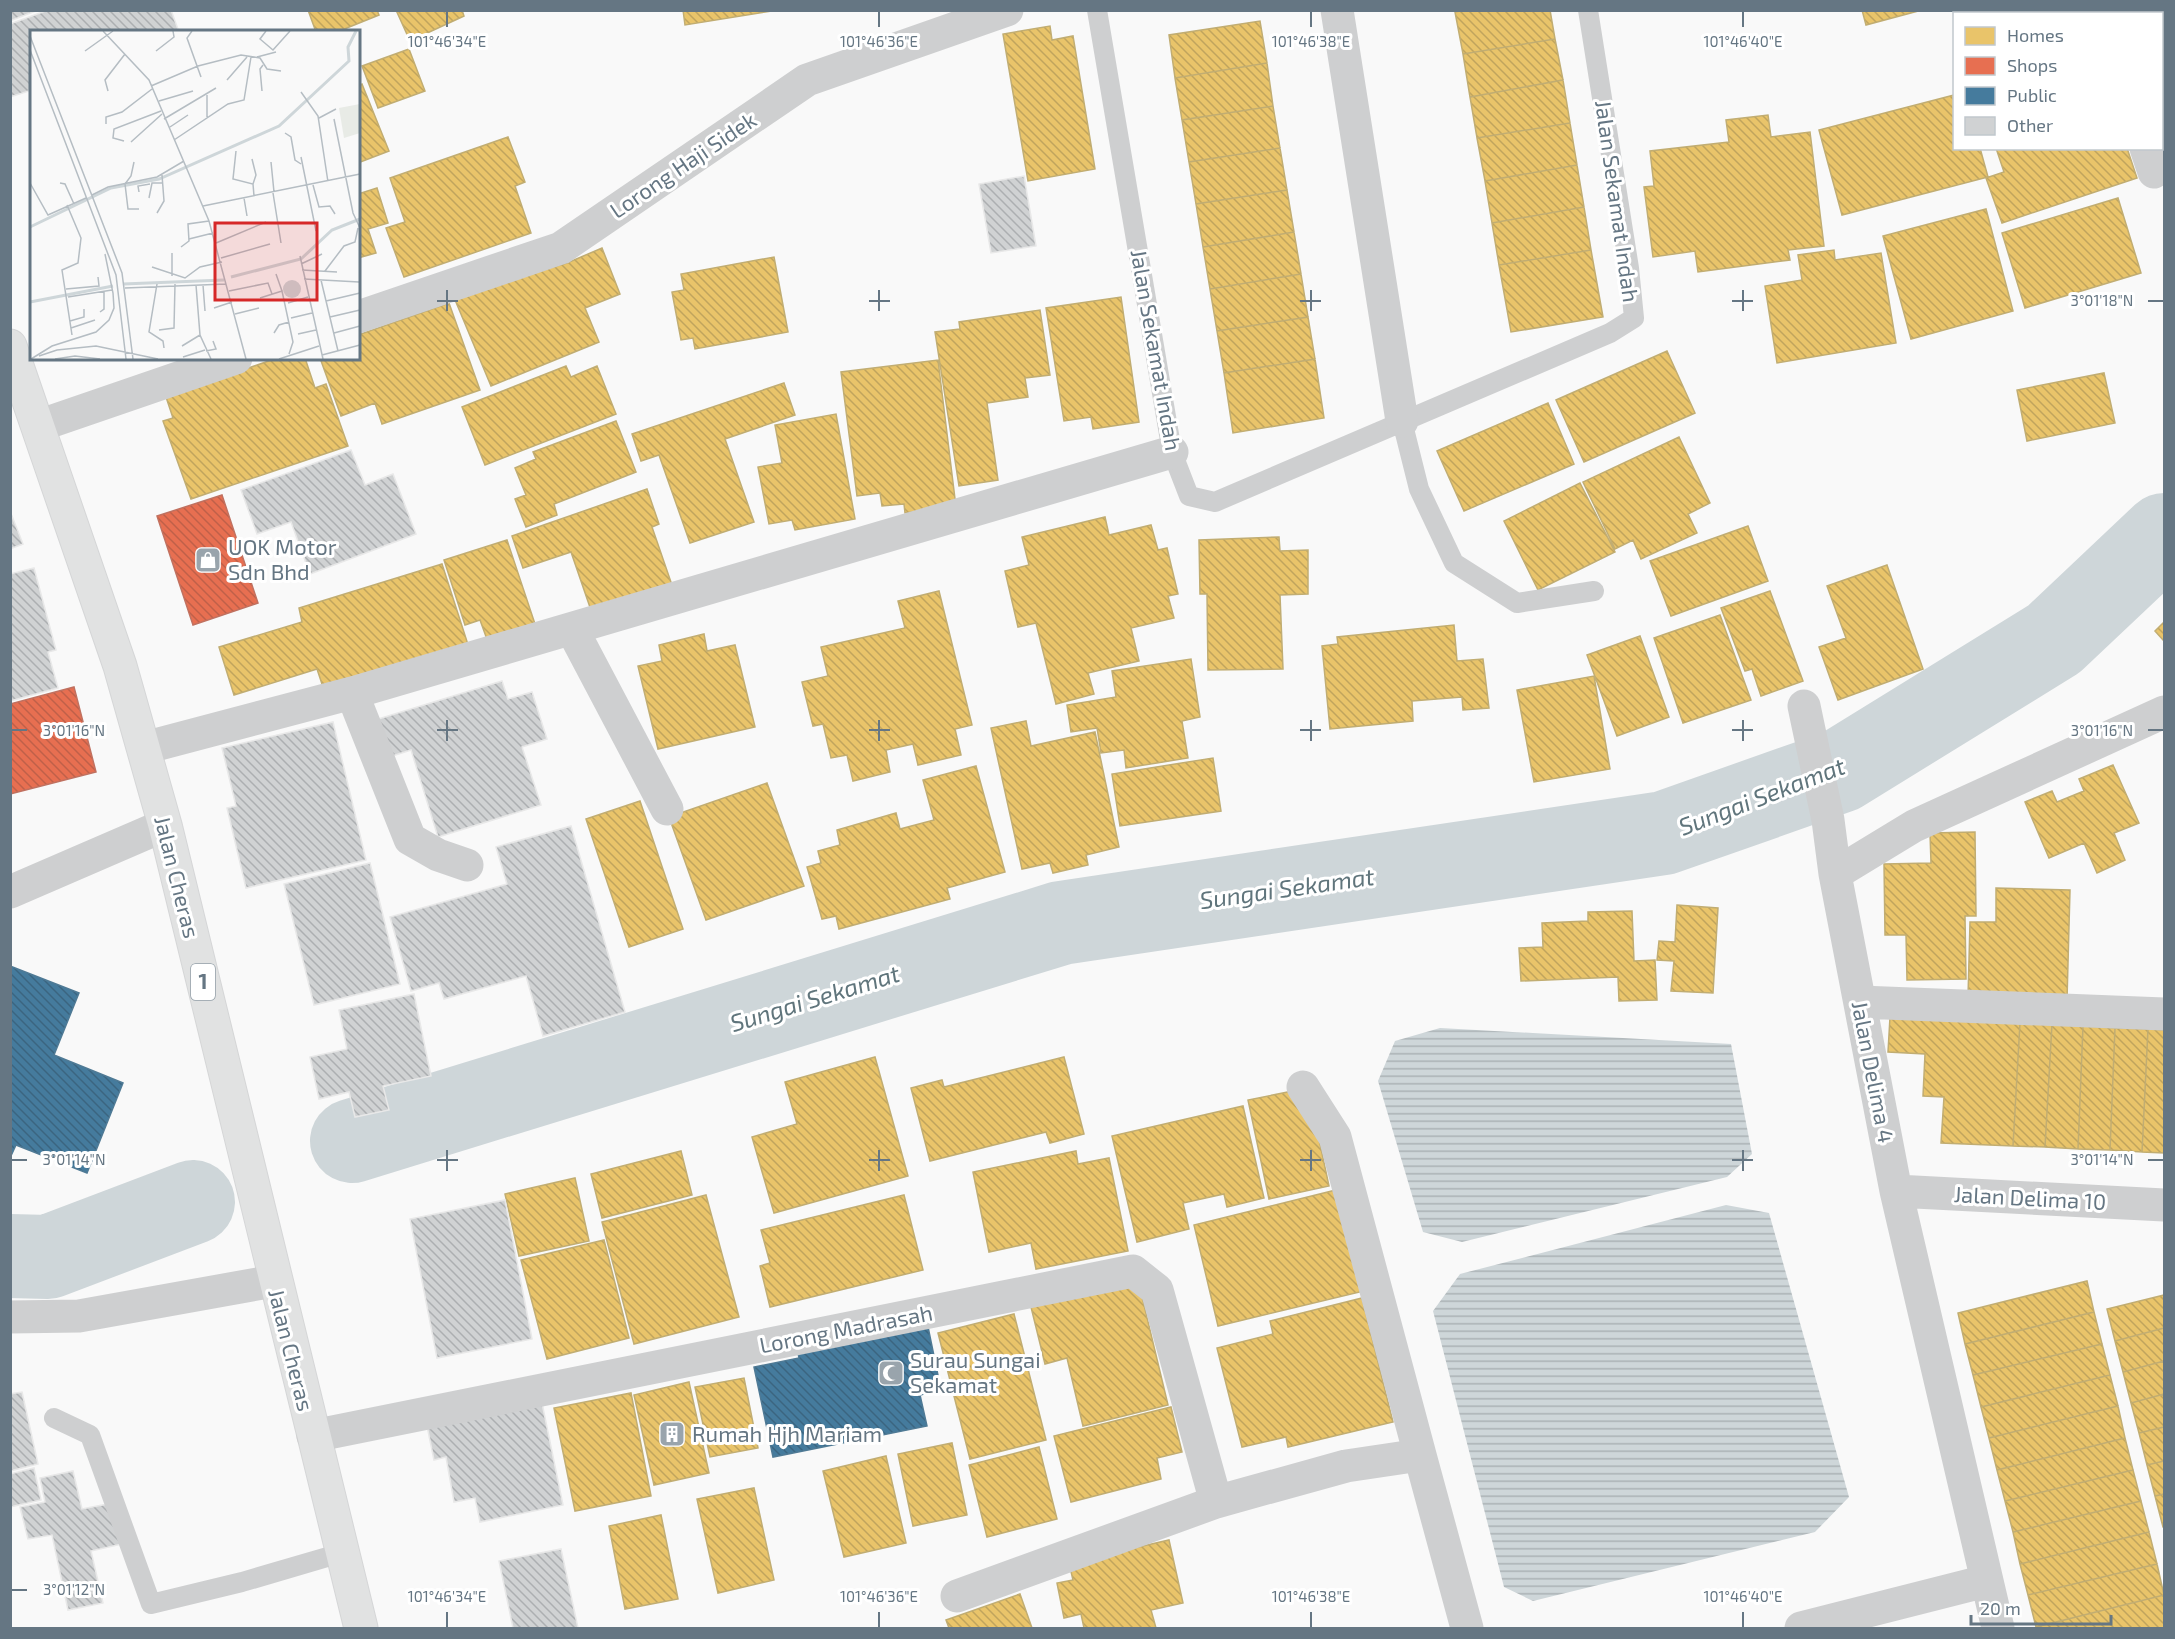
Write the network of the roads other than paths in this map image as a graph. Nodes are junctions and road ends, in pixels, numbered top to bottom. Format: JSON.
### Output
{"nodes":[{"id":1,"x":1006,"y":10,"type":"edge"},
{"id":2,"x":1097,"y":10,"type":"edge"},
{"id":3,"x":1337,"y":10,"type":"edge"},
{"id":4,"x":1588,"y":10,"type":"edge"},
{"id":5,"x":360,"y":316,"type":"edge"},
{"id":6,"x":10,"y":346,"type":"edge"},
{"id":7,"x":231,"y":360,"type":"edge"},
{"id":8,"x":1402,"y":421,"type":"junction"},
{"id":9,"x":38,"y":426,"type":"junction"},
{"id":10,"x":1172,"y":452,"type":"junction"},
{"id":11,"x":1594,"y":591,"type":"dead end"},
{"id":12,"x":572,"y":628,"type":"junction"},
{"id":13,"x":352,"y":693,"type":"junction"},
{"id":14,"x":1804,"y":706,"type":"dead end"},
{"id":15,"x":2164,"y":712,"type":"edge"},
{"id":16,"x":144,"y":748,"type":"junction"},
{"id":17,"x":667,"y":809,"type":"dead end"},
{"id":18,"x":165,"y":825,"type":"junction"},
{"id":19,"x":467,"y":865,"type":"dead end"},
{"id":20,"x":1835,"y":874,"type":"junction"},
{"id":21,"x":10,"y":892,"type":"edge"},
{"id":22,"x":1860,"y":1002,"type":"junction"},
{"id":23,"x":2164,"y":1014,"type":"edge"},
{"id":24,"x":1303,"y":1087,"type":"dead end"},
{"id":25,"x":1896,"y":1191,"type":"junction"},
{"id":26,"x":2164,"y":1205,"type":"edge"},
{"id":27,"x":274,"y":1281,"type":"junction"},
{"id":28,"x":10,"y":1317,"type":"edge"},
{"id":29,"x":54,"y":1418,"type":"dead end"},
{"id":30,"x":313,"y":1436,"type":"junction"},
{"id":31,"x":1420,"y":1455,"type":"junction"},
{"id":32,"x":1216,"y":1502,"type":"junction"},
{"id":33,"x":341,"y":1552,"type":"junction"},
{"id":34,"x":1986,"y":1581,"type":"junction"},
{"id":35,"x":957,"y":1596,"type":"dead end"},
{"id":36,"x":361,"y":1629,"type":"edge"},
{"id":37,"x":1467,"y":1629,"type":"edge"},
{"id":38,"x":1801,"y":1629,"type":"edge"},
{"id":39,"x":1998,"y":1629,"type":"edge"}],
"edges":[{"from":1,"to":5,"type":"street","name":"Lorong Haji Sidek"},
{"from":2,"to":10,"type":"lane","name":"Jalan Sekamat Indah"},
{"from":3,"to":8,"type":"street"},
{"from":4,"to":8,"type":"lane","name":"Jalan Sekamat Indah"},
{"from":6,"to":9,"type":"main road","name":"Jalan Cheras","number":"1"},
{"from":7,"to":9,"type":"street"},
{"from":8,"to":10,"type":"lane","name":"Jalan Sekamat Indah"},
{"from":8,"to":11,"type":"lane"},
{"from":9,"to":16,"type":"main road","name":"Jalan Cheras","number":"1"},
{"from":10,"to":12,"type":"street"},
{"from":12,"to":13,"type":"street"},
{"from":12,"to":17,"type":"street"},
{"from":13,"to":16,"type":"street"},
{"from":13,"to":19,"type":"street"},
{"from":14,"to":20,"type":"street","name":"Jalan Delima 4"},
{"from":15,"to":20,"type":"street"},
{"from":16,"to":18,"type":"main road","name":"Jalan Cheras","number":"1"},
{"from":18,"to":21,"type":"street"},
{"from":18,"to":27,"type":"main road","name":"Jalan Cheras","number":"1"},
{"from":20,"to":22,"type":"street","name":"Jalan Delima 4"},
{"from":22,"to":23,"type":"street"},
{"from":22,"to":25,"type":"street","name":"Jalan Delima 4"},
{"from":24,"to":31,"type":"street"},
{"from":25,"to":26,"type":"street","name":"Jalan Delima 10"},
{"from":25,"to":34,"type":"street","name":"Jalan Delima 4"},
{"from":27,"to":28,"type":"street"},
{"from":27,"to":30,"type":"main road","name":"Jalan Cheras","number":"1"},
{"from":29,"to":33,"type":"lane"},
{"from":30,"to":32,"type":"street","name":"Lorong Madrasah"},
{"from":30,"to":33,"type":"main road","name":"Jalan Cheras","number":"1"},
{"from":31,"to":32,"type":"street"},
{"from":31,"to":37,"type":"street"},
{"from":32,"to":35,"type":"street"},
{"from":33,"to":36,"type":"main road","name":"Jalan Cheras","number":"1"},
{"from":34,"to":38,"type":"street"},
{"from":34,"to":39,"type":"street","name":"Jalan Delima 4"}]}
